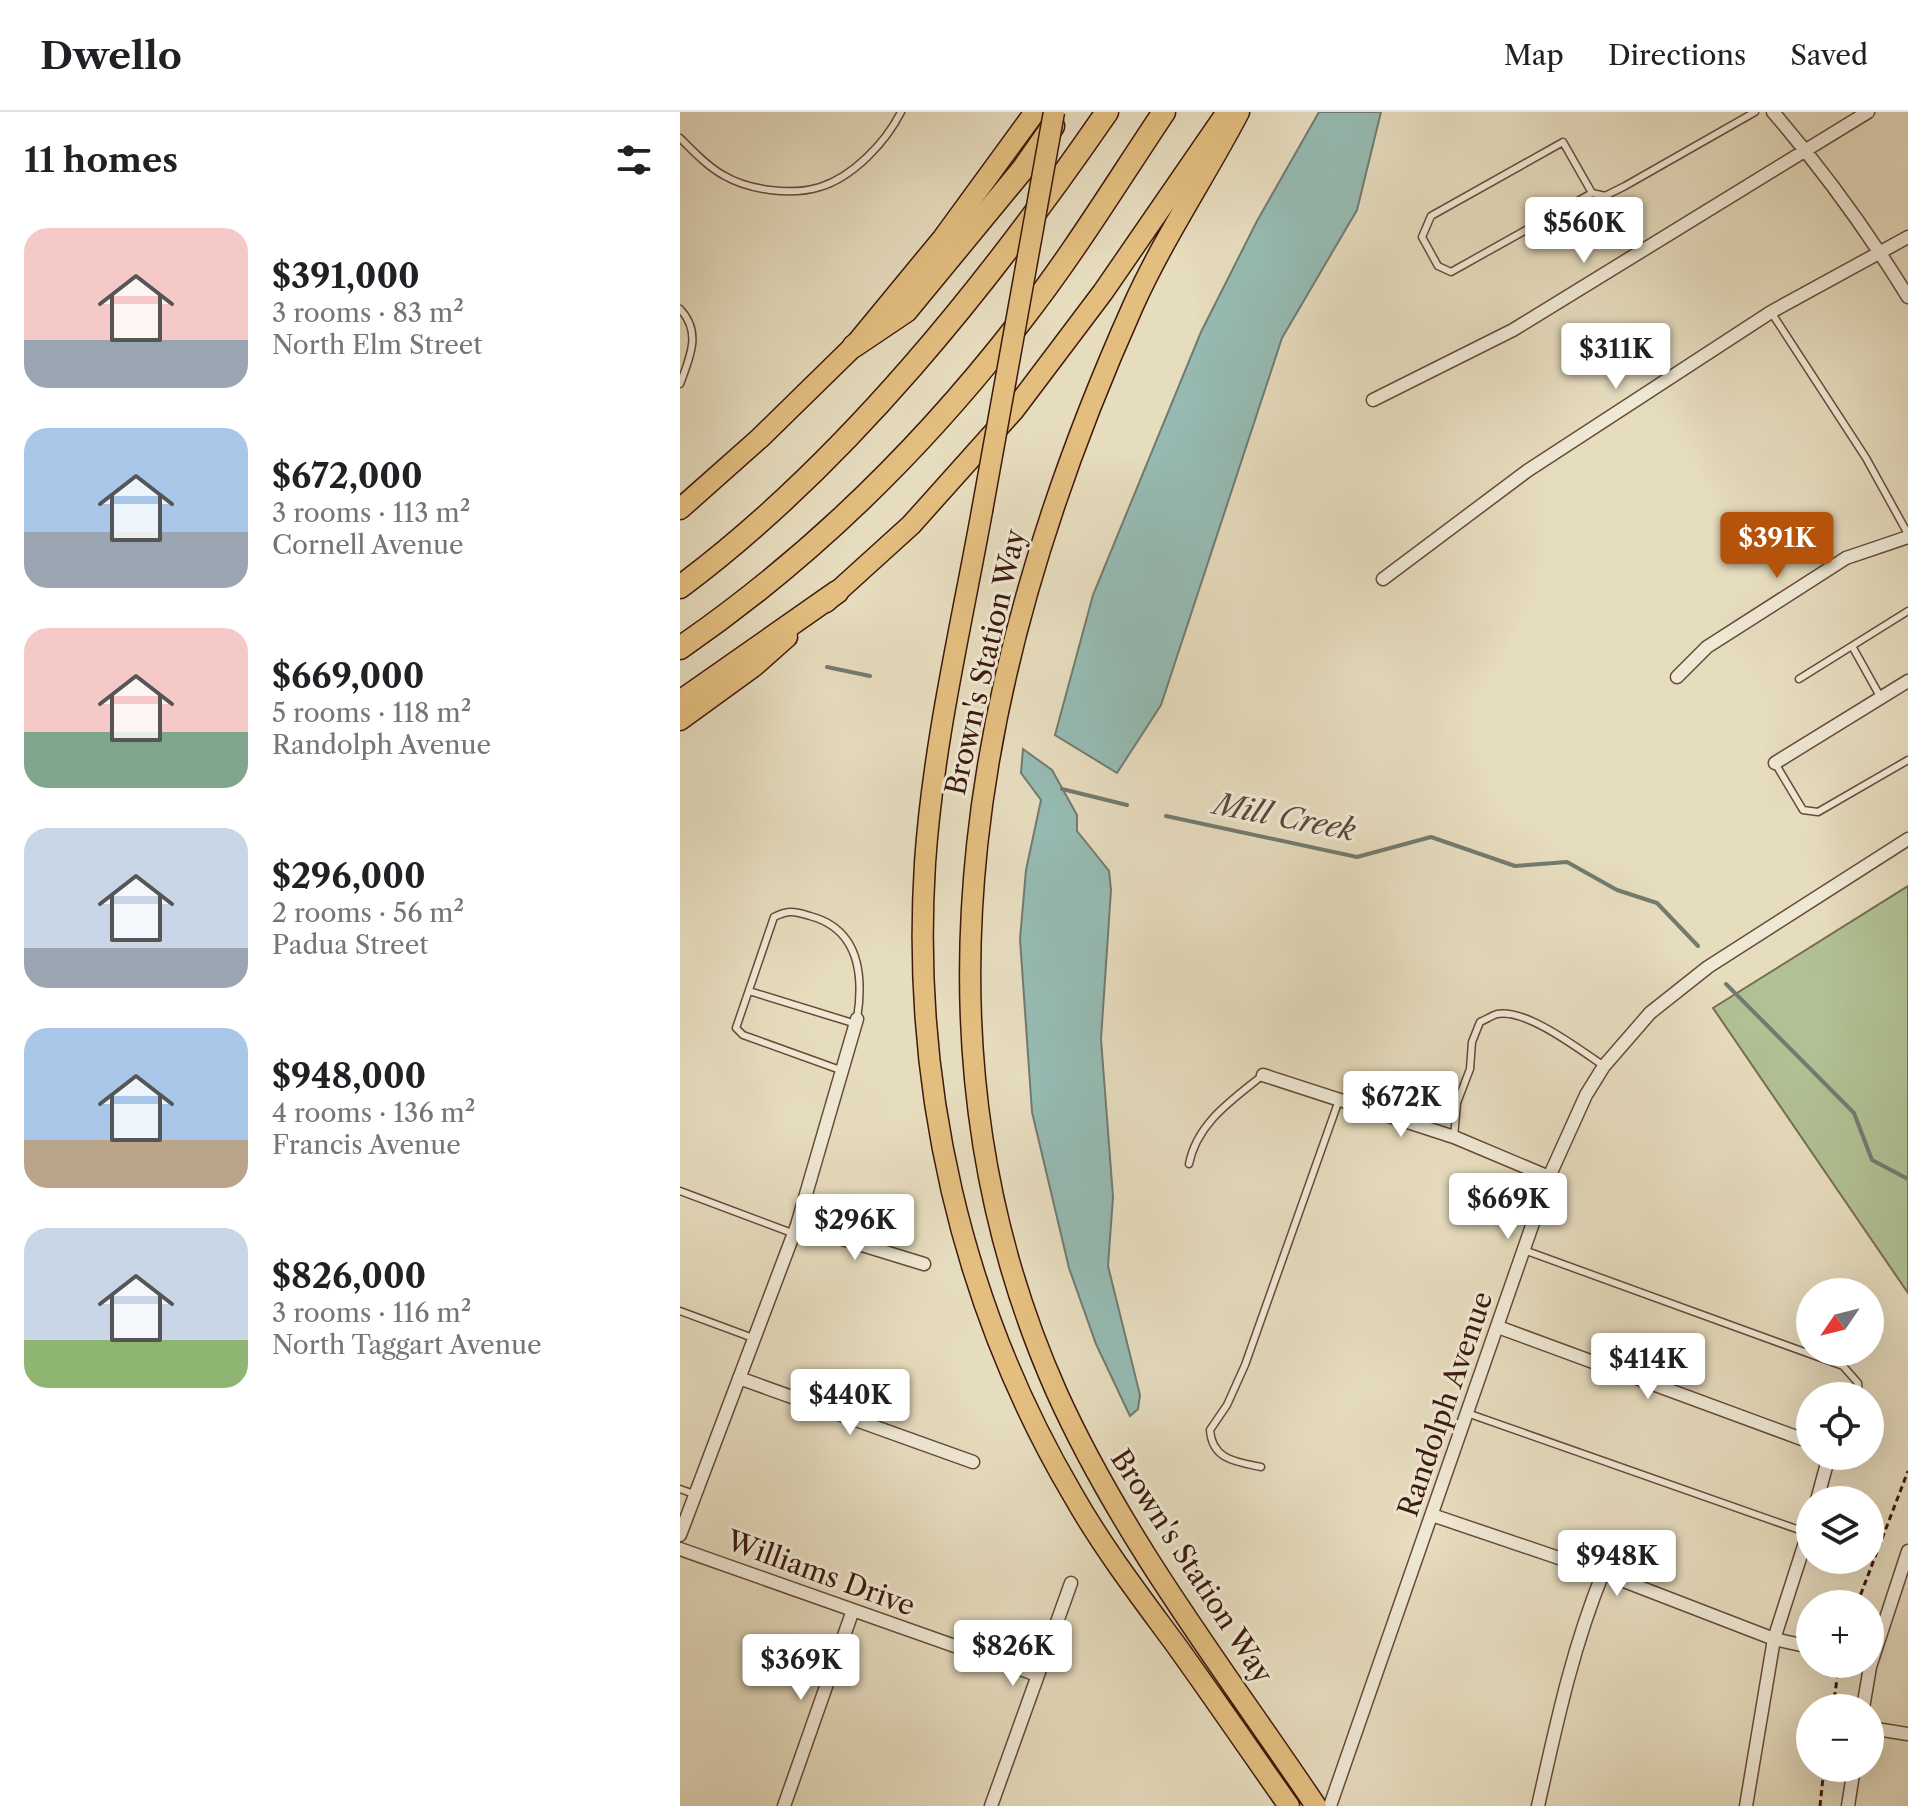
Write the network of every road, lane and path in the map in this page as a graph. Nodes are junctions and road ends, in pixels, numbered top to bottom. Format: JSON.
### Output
{"nodes":[{"id":1,"x":901,"y":112,"type":"edge"},
{"id":2,"x":1035,"y":112,"type":"edge"},
{"id":3,"x":1054,"y":112,"type":"edge"},
{"id":4,"x":1063,"y":112,"type":"edge"},
{"id":5,"x":1107,"y":112,"type":"edge"},
{"id":6,"x":1164,"y":112,"type":"edge"},
{"id":7,"x":1227,"y":112,"type":"edge"},
{"id":8,"x":1239,"y":112,"type":"edge"},
{"id":9,"x":1755,"y":112,"type":"edge"},
{"id":10,"x":1773,"y":112,"type":"edge"},
{"id":11,"x":1868,"y":112,"type":"edge"},
{"id":12,"x":680,"y":138,"type":"edge"},
{"id":13,"x":1807,"y":151,"type":"junction"},
{"id":14,"x":1592,"y":193,"type":"junction"},
{"id":15,"x":1908,"y":237,"type":"edge"},
{"id":16,"x":1881,"y":254,"type":"junction"},
{"id":17,"x":1908,"y":297,"type":"edge"},
{"id":18,"x":680,"y":309,"type":"edge"},
{"id":19,"x":1771,"y":312,"type":"junction"},
{"id":20,"x":854,"y":346,"type":"junction"},
{"id":21,"x":680,"y":384,"type":"edge"},
{"id":22,"x":1373,"y":400,"type":"dead end"},
{"id":23,"x":680,"y":509,"type":"edge"},
{"id":24,"x":1908,"y":536,"type":"edge"},
{"id":25,"x":1383,"y":579,"type":"dead end"},
{"id":26,"x":680,"y":587,"type":"edge"},
{"id":27,"x":837,"y":592,"type":"junction"},
{"id":28,"x":1908,"y":611,"type":"edge"},
{"id":29,"x":1852,"y":646,"type":"junction"},
{"id":30,"x":680,"y":648,"type":"edge"},
{"id":31,"x":1677,"y":677,"type":"dead end"},
{"id":32,"x":1799,"y":679,"type":"dead end"},
{"id":33,"x":1908,"y":681,"type":"edge"},
{"id":34,"x":1881,"y":698,"type":"junction"},
{"id":35,"x":680,"y":702,"type":"edge"},
{"id":36,"x":680,"y":720,"type":"edge"},
{"id":37,"x":1908,"y":760,"type":"edge"},
{"id":38,"x":1775,"y":763,"type":"joint"},
{"id":39,"x":1908,"y":839,"type":"edge"},
{"id":40,"x":749,"y":991,"type":"junction"},
{"id":41,"x":856,"y":1021,"type":"junction"},
{"id":42,"x":1604,"y":1066,"type":"junction"},
{"id":43,"x":843,"y":1071,"type":"junction"},
{"id":44,"x":1263,"y":1075,"type":"joint"},
{"id":45,"x":1339,"y":1100,"type":"junction"},
{"id":46,"x":1454,"y":1137,"type":"junction"},
{"id":47,"x":1189,"y":1164,"type":"dead end"},
{"id":48,"x":1549,"y":1177,"type":"junction"},
{"id":49,"x":680,"y":1191,"type":"edge"},
{"id":50,"x":795,"y":1229,"type":"junction"},
{"id":51,"x":1524,"y":1250,"type":"junction"},
{"id":52,"x":924,"y":1264,"type":"dead end"},
{"id":53,"x":680,"y":1311,"type":"edge"},
{"id":54,"x":1498,"y":1327,"type":"junction"},
{"id":55,"x":753,"y":1338,"type":"junction"},
{"id":56,"x":739,"y":1378,"type":"junction"},
{"id":57,"x":1857,"y":1382,"type":"edge"},
{"id":58,"x":1467,"y":1413,"type":"junction"},
{"id":59,"x":1796,"y":1437,"type":"edge"},
{"id":60,"x":973,"y":1462,"type":"dead end"},
{"id":61,"x":1261,"y":1467,"type":"dead end"},
{"id":62,"x":1908,"y":1471,"type":"edge"},
{"id":63,"x":680,"y":1489,"type":"edge"},
{"id":64,"x":694,"y":1494,"type":"junction"},
{"id":65,"x":1432,"y":1515,"type":"junction"},
{"id":66,"x":1796,"y":1526,"type":"edge"},
{"id":67,"x":680,"y":1535,"type":"edge"},
{"id":68,"x":680,"y":1549,"type":"edge"},
{"id":69,"x":1908,"y":1551,"type":"edge"},
{"id":70,"x":1796,"y":1570,"type":"edge"},
{"id":71,"x":1603,"y":1573,"type":"junction"},
{"id":72,"x":1071,"y":1583,"type":"dead end"},
{"id":73,"x":1862,"y":1590,"type":"edge"},
{"id":74,"x":853,"y":1610,"type":"junction"},
{"id":75,"x":1884,"y":1617,"type":"edge"},
{"id":76,"x":1774,"y":1639,"type":"junction"},
{"id":77,"x":1796,"y":1644,"type":"edge"},
{"id":78,"x":1037,"y":1675,"type":"junction"},
{"id":79,"x":1884,"y":1731,"type":"edge"},
{"id":80,"x":1908,"y":1735,"type":"edge"},
{"id":81,"x":1823,"y":1782,"type":"edge"},
{"id":82,"x":1852,"y":1782,"type":"edge"},
{"id":83,"x":784,"y":1806,"type":"edge"},
{"id":84,"x":991,"y":1806,"type":"edge"},
{"id":85,"x":1289,"y":1806,"type":"edge"},
{"id":86,"x":1316,"y":1806,"type":"edge"},
{"id":87,"x":1330,"y":1806,"type":"edge"},
{"id":88,"x":1538,"y":1806,"type":"edge"},
{"id":89,"x":1746,"y":1806,"type":"edge"},
{"id":90,"x":1820,"y":1806,"type":"edge"},
{"id":91,"x":1848,"y":1806,"type":"edge"}],
"edges":[{"from":1,"to":12,"type":"lane"},
{"from":2,"to":20,"type":"main road"},
{"from":3,"to":85,"type":"main road","name":"Brown's Station Way","bridge":true},
{"from":4,"to":20,"type":"highway"},
{"from":5,"to":26,"type":"highway"},
{"from":6,"to":30,"type":"highway"},
{"from":7,"to":27,"type":"main road"},
{"from":8,"to":86,"type":"main road","name":"Brown's Station Way"},
{"from":9,"to":14,"type":"lane"},
{"from":10,"to":13,"type":"street"},
{"from":11,"to":13,"type":"street"},
{"from":13,"to":16,"type":"street"},
{"from":13,"to":22,"type":"street"},
{"from":14,"to":14,"type":"lane"},
{"from":15,"to":16,"type":"street"},
{"from":16,"to":17,"type":"street"},
{"from":16,"to":19,"type":"street"},
{"from":18,"to":21,"type":"lane"},
{"from":19,"to":24,"type":"lane"},
{"from":19,"to":25,"type":"street"},
{"from":20,"to":23,"type":"main road"},
{"from":24,"to":31,"type":"street"},
{"from":27,"to":35,"type":"highway"},
{"from":27,"to":36,"type":"main road"},
{"from":28,"to":29,"type":"lane"},
{"from":29,"to":32,"type":"lane"},
{"from":29,"to":34,"type":"lane"},
{"from":33,"to":34,"type":"street"},
{"from":34,"to":38,"type":"street"},
{"from":37,"to":38,"type":"lane"},
{"from":39,"to":42,"type":"street","name":"Randolph Avenue"},
{"from":40,"to":41,"type":"lane"},
{"from":40,"to":41,"type":"lane"},
{"from":40,"to":43,"type":"lane"},
{"from":41,"to":43,"type":"street"},
{"from":42,"to":46,"type":"lane"},
{"from":42,"to":48,"type":"street","name":"Randolph Avenue"},
{"from":43,"to":50,"type":"street"},
{"from":44,"to":45,"type":"street"},
{"from":44,"to":47,"type":"lane"},
{"from":45,"to":46,"type":"street"},
{"from":45,"to":61,"type":"lane"},
{"from":46,"to":48,"type":"street"},
{"from":48,"to":51,"type":"street","name":"Randolph Avenue"},
{"from":49,"to":50,"type":"lane"},
{"from":50,"to":52,"type":"street"},
{"from":50,"to":55,"type":"street"},
{"from":51,"to":54,"type":"street","name":"Randolph Avenue"},
{"from":51,"to":57,"type":"lane"},
{"from":53,"to":55,"type":"lane"},
{"from":54,"to":58,"type":"street","name":"Randolph Avenue"},
{"from":54,"to":59,"type":"street"},
{"from":55,"to":56,"type":"street"},
{"from":56,"to":60,"type":"street"},
{"from":56,"to":64,"type":"street"},
{"from":58,"to":65,"type":"street","name":"Randolph Avenue"},
{"from":58,"to":66,"type":"lane"},
{"from":62,"to":73,"type":"path"},
{"from":63,"to":64,"type":"lane"},
{"from":64,"to":67,"type":"street"},
{"from":65,"to":71,"type":"street"},
{"from":65,"to":87,"type":"street","name":"Randolph Avenue"},
{"from":68,"to":74,"type":"street","name":"Williams Drive"},
{"from":69,"to":75,"type":"street"},
{"from":70,"to":76,"type":"street"},
{"from":71,"to":76,"type":"street"},
{"from":71,"to":88,"type":"street"},
{"from":72,"to":78,"type":"street"},
{"from":74,"to":78,"type":"street","name":"Williams Drive"},
{"from":74,"to":83,"type":"street"},
{"from":76,"to":77,"type":"street"},
{"from":76,"to":89,"type":"street"},
{"from":78,"to":84,"type":"street"},
{"from":79,"to":80,"type":"street"},
{"from":81,"to":90,"type":"path"},
{"from":82,"to":91,"type":"street"}]}
